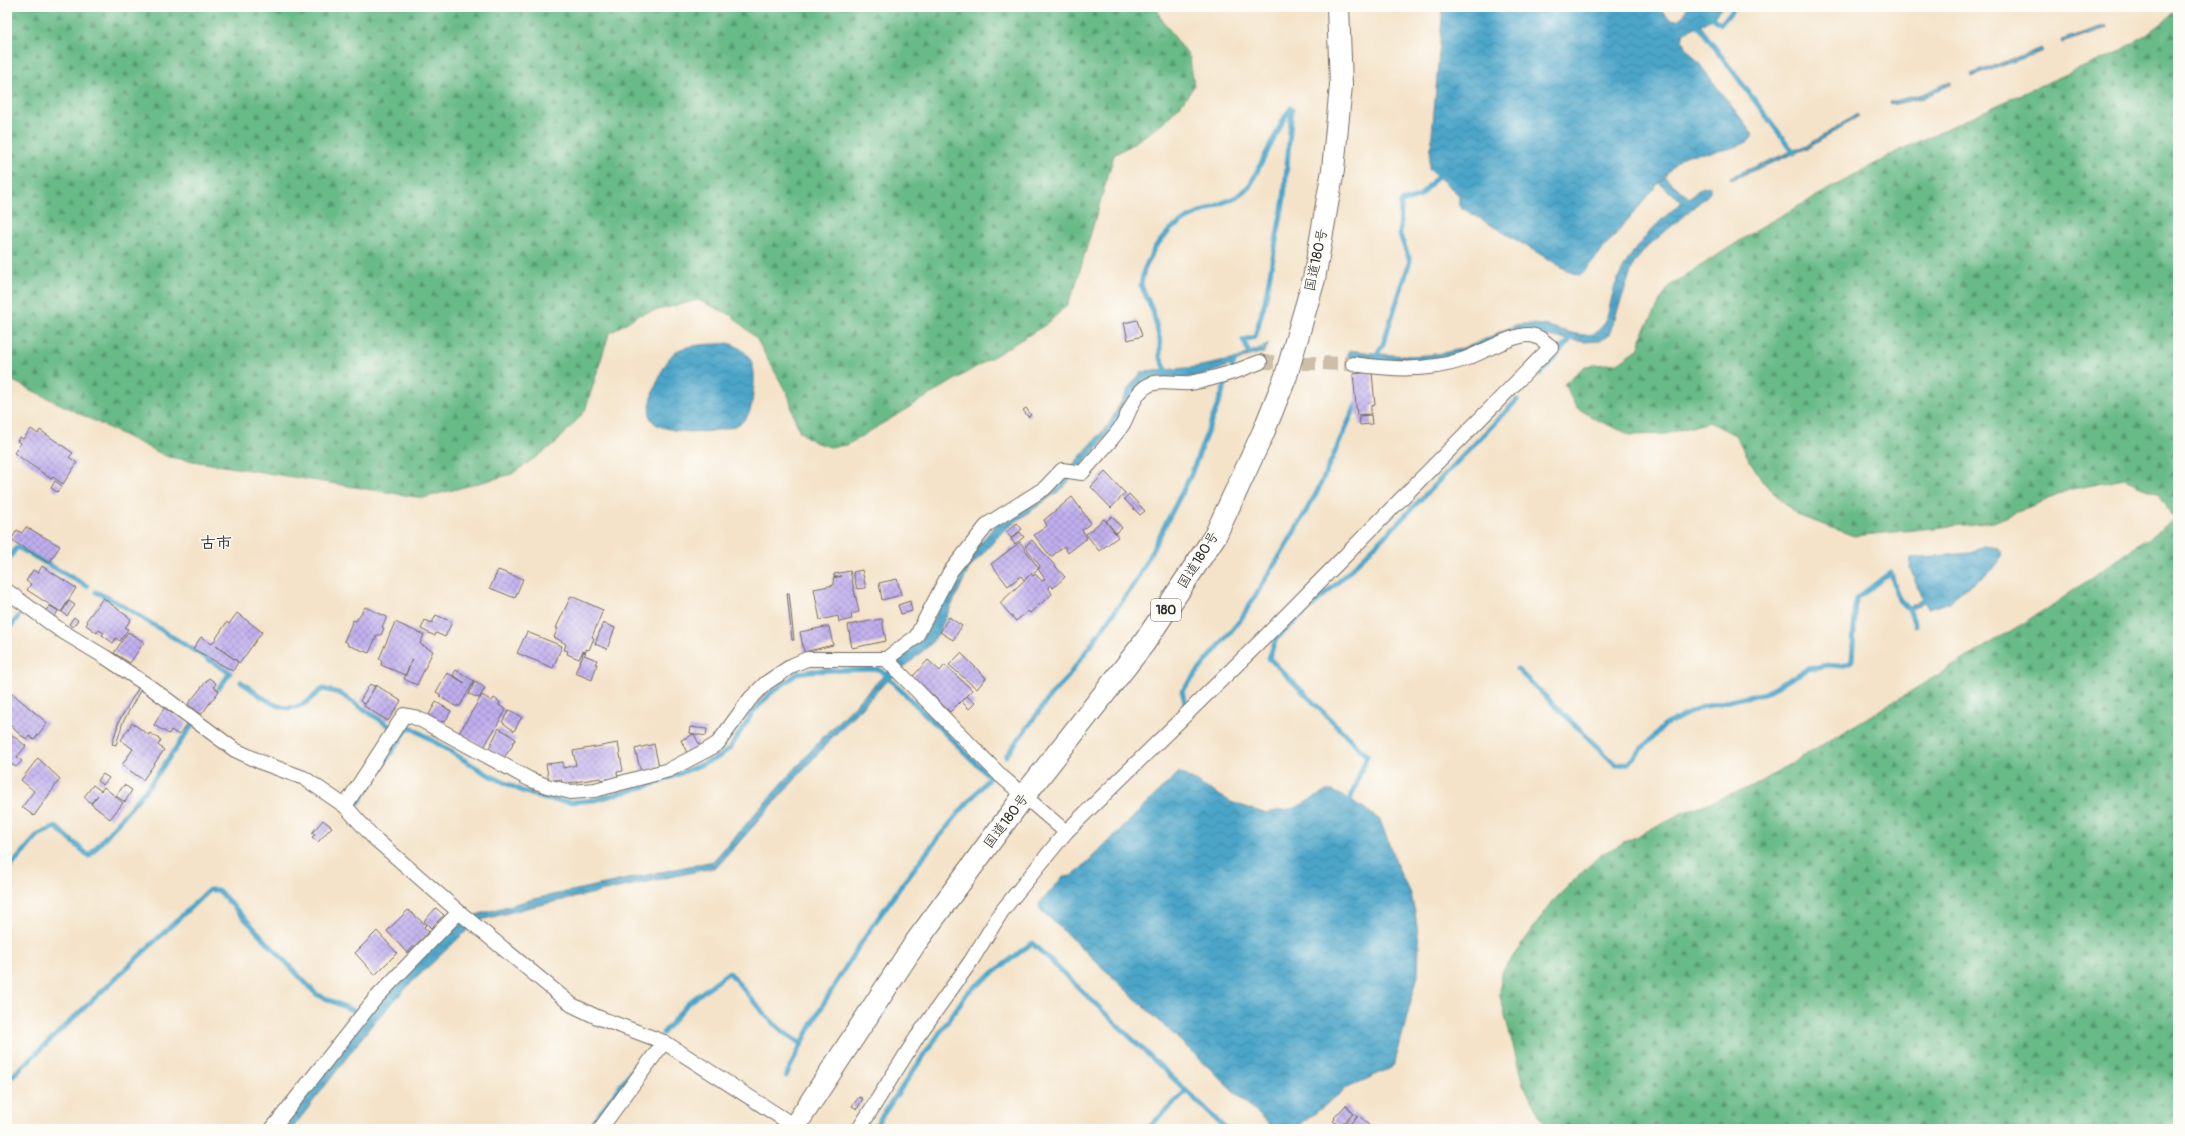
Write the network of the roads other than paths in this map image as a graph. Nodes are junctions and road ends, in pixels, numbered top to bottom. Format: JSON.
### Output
{"nodes":[{"id":1,"x":1338,"y":7,"type":"edge"},
{"id":2,"x":1260,"y":362,"type":"tunnel mouth"},
{"id":3,"x":1353,"y":364,"type":"tunnel mouth"},
{"id":4,"x":7,"y":591,"type":"edge"},
{"id":5,"x":886,"y":659,"type":"junction"},
{"id":6,"x":1024,"y":796,"type":"junction"},
{"id":7,"x":345,"y":806,"type":"junction"},
{"id":8,"x":1066,"y":832,"type":"junction"},
{"id":9,"x":459,"y":912,"type":"junction"},
{"id":10,"x":664,"y":1042,"type":"junction"},
{"id":11,"x":796,"y":1128,"type":"edge"},
{"id":12,"x":272,"y":1129,"type":"edge"},
{"id":13,"x":600,"y":1129,"type":"edge"},
{"id":14,"x":859,"y":1129,"type":"edge"}],
"edges":[{"from":1,"to":6,"type":"highway","name":"国道180号","number":"180"},
{"from":2,"to":5,"type":"street"},
{"from":3,"to":8,"type":"street"},
{"from":4,"to":7,"type":"street"},
{"from":5,"to":6,"type":"street"},
{"from":5,"to":7,"type":"street"},
{"from":6,"to":8,"type":"street"},
{"from":6,"to":11,"type":"highway","name":"国道180号","number":"180"},
{"from":7,"to":9,"type":"street"},
{"from":8,"to":14,"type":"street"},
{"from":9,"to":10,"type":"street"},
{"from":9,"to":12,"type":"street"},
{"from":10,"to":11,"type":"street"},
{"from":10,"to":13,"type":"street"}]}
